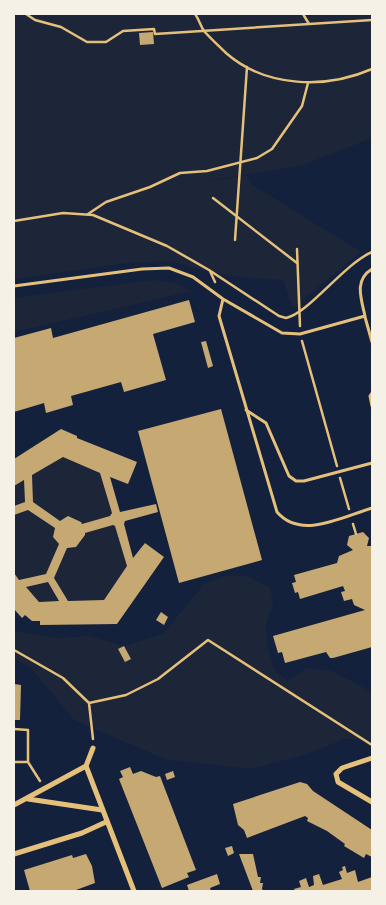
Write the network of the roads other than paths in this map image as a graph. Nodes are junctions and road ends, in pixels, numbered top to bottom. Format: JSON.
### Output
{"nodes":[{"id":1,"x":372,"y":268,"type":"edge"},
{"id":2,"x":14,"y":286,"type":"edge"},
{"id":3,"x":223,"y":299,"type":"junction"},
{"id":4,"x":365,"y":316,"type":"junction"},
{"id":5,"x":372,"y":342,"type":"edge"},
{"id":6,"x":371,"y":395,"type":"edge"},
{"id":7,"x":372,"y":406,"type":"edge"},
{"id":8,"x":246,"y":410,"type":"junction"},
{"id":9,"x":372,"y":463,"type":"edge"},
{"id":10,"x":372,"y":508,"type":"edge"},
{"id":11,"x":93,"y":748,"type":"road end"},
{"id":12,"x":372,"y":758,"type":"edge"},
{"id":13,"x":86,"y":766,"type":"junction"},
{"id":14,"x":27,"y":799,"type":"junction"},
{"id":15,"x":372,"y":802,"type":"edge"},
{"id":16,"x":14,"y":805,"type":"edge"},
{"id":17,"x":102,"y":810,"type":"junction"},
{"id":18,"x":106,"y":822,"type":"junction"},
{"id":19,"x":14,"y":854,"type":"edge"},
{"id":20,"x":134,"y":891,"type":"edge"}],
"edges":[{"from":1,"to":4,"type":"lane"},
{"from":2,"to":3,"type":"lane"},
{"from":3,"to":4,"type":"lane"},
{"from":3,"to":8,"type":"lane"},
{"from":4,"to":5,"type":"lane"},
{"from":6,"to":7,"type":"lane"},
{"from":8,"to":9,"type":"lane"},
{"from":8,"to":10,"type":"lane"},
{"from":11,"to":13,"type":"street"},
{"from":12,"to":15,"type":"street"},
{"from":13,"to":14,"type":"street"},
{"from":13,"to":17,"type":"street"},
{"from":14,"to":16,"type":"street"},
{"from":14,"to":17,"type":"street"},
{"from":17,"to":18,"type":"street"},
{"from":18,"to":19,"type":"street"},
{"from":18,"to":20,"type":"street"}]}
